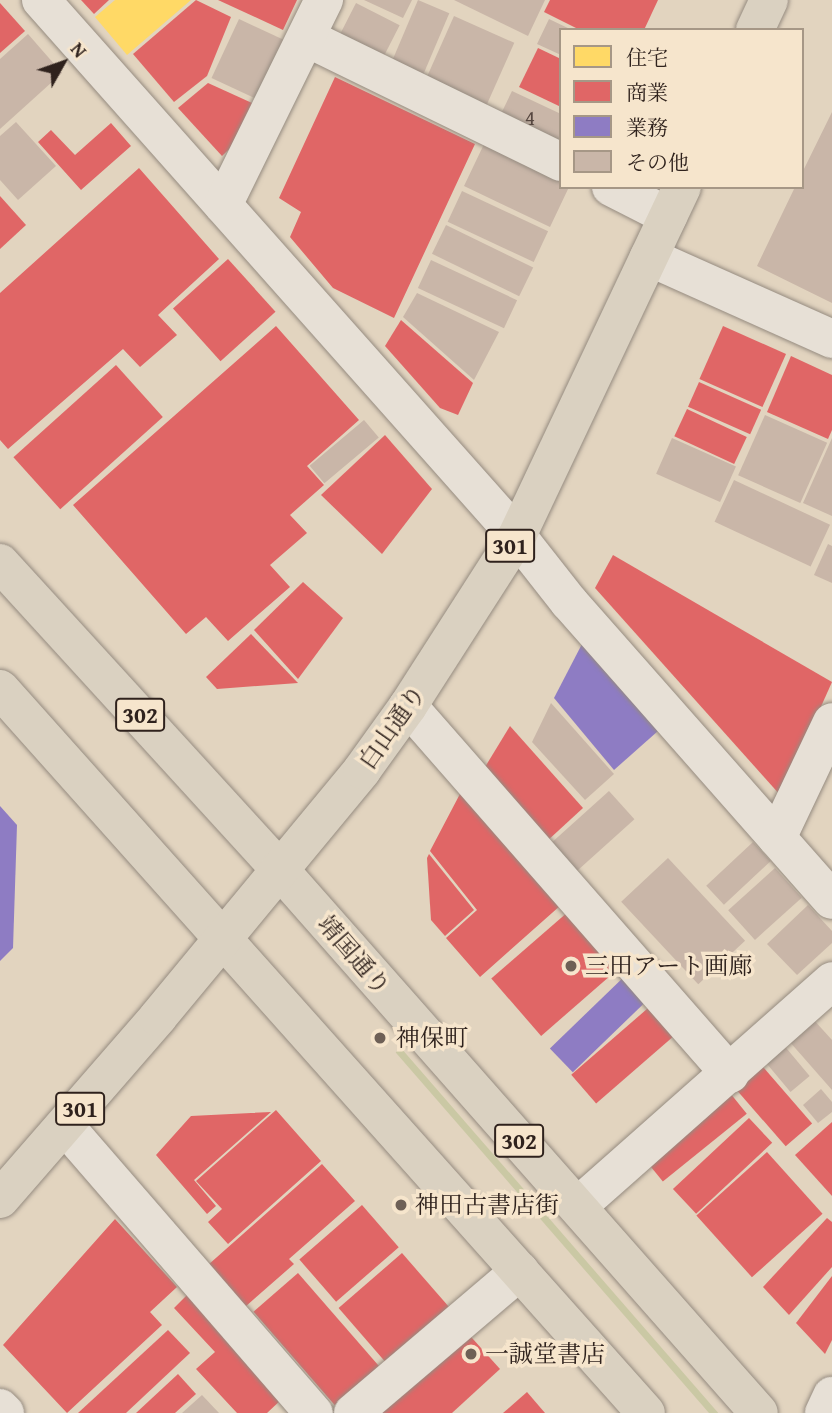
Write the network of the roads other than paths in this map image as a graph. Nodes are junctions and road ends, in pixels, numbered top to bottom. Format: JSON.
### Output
{"nodes":[{"id":1,"x":40,"y":0,"type":"edge"},
{"id":2,"x":324,"y":0,"type":"edge"},
{"id":3,"x":769,"y":0,"type":"edge"},
{"id":4,"x":756,"y":28,"type":"edge"},
{"id":5,"x":307,"y":38,"type":"junction"},
{"id":6,"x":559,"y":161,"type":"edge"},
{"id":7,"x":620,"y":189,"type":"edge"},
{"id":8,"x":675,"y":202,"type":"edge"},
{"id":9,"x":223,"y":205,"type":"junction"},
{"id":10,"x":649,"y":257,"type":"junction"},
{"id":11,"x":832,"y":339,"type":"edge"},
{"id":12,"x":517,"y":536,"type":"junction"},
{"id":13,"x":0,"y":563,"type":"edge"},
{"id":14,"x":0,"y":689,"type":"edge"},
{"id":15,"x":408,"y":706,"type":"junction"},
{"id":16,"x":832,"y":722,"type":"edge"},
{"id":17,"x":777,"y":838,"type":"junction"},
{"id":18,"x":279,"y":869,"type":"junction"},
{"id":19,"x":832,"y":900,"type":"edge"},
{"id":20,"x":223,"y":936,"type":"junction"},
{"id":21,"x":832,"y":981,"type":"edge"},
{"id":22,"x":730,"y":1074,"type":"junction"},
{"id":23,"x":65,"y":1126,"type":"junction"},
{"id":24,"x":0,"y":1199,"type":"edge"},
{"id":25,"x":578,"y":1206,"type":"junction"},
{"id":26,"x":520,"y":1271,"type":"junction"},
{"id":27,"x":832,"y":1396,"type":"edge"},
{"id":28,"x":0,"y":1408,"type":"edge"},
{"id":29,"x":5,"y":1413,"type":"edge"},
{"id":30,"x":314,"y":1413,"type":"edge"},
{"id":31,"x":353,"y":1413,"type":"edge"},
{"id":32,"x":646,"y":1413,"type":"edge"},
{"id":33,"x":759,"y":1413,"type":"edge"},
{"id":34,"x":824,"y":1413,"type":"edge"}],
"edges":[{"from":1,"to":9,"type":"street"},
{"from":2,"to":5,"type":"street"},
{"from":3,"to":4,"type":"main road"},
{"from":5,"to":6,"type":"street"},
{"from":5,"to":9,"type":"street"},
{"from":7,"to":8,"type":"street"},
{"from":8,"to":10,"type":"main road","name":"白山通り","number":"301"},
{"from":9,"to":12,"type":"street"},
{"from":10,"to":11,"type":"street"},
{"from":10,"to":12,"type":"main road","name":"白山通り","number":"301"},
{"from":12,"to":15,"type":"main road","name":"白山通り","number":"301"},
{"from":12,"to":17,"type":"street"},
{"from":13,"to":18,"type":"main road","name":"靖国通り","number":"302"},
{"from":14,"to":20,"type":"main road"},
{"from":15,"to":18,"type":"main road","name":"白山通り","number":"301"},
{"from":15,"to":22,"type":"street"},
{"from":16,"to":17,"type":"street"},
{"from":17,"to":19,"type":"street"},
{"from":18,"to":20,"type":"main road","name":"白山通り","number":"301"},
{"from":18,"to":25,"type":"main road","name":"靖国通り","number":"302"},
{"from":20,"to":23,"type":"main road","name":"白山通り","number":"301"},
{"from":20,"to":26,"type":"main road"},
{"from":21,"to":22,"type":"street"},
{"from":22,"to":25,"type":"street"},
{"from":23,"to":24,"type":"main road","name":"白山通り","number":"301"},
{"from":23,"to":30,"type":"street"},
{"from":25,"to":33,"type":"main road","name":"靖国通り","number":"302"},
{"from":26,"to":31,"type":"street"},
{"from":26,"to":32,"type":"main road"},
{"from":27,"to":34,"type":"street"},
{"from":28,"to":29,"type":"street"}]}
